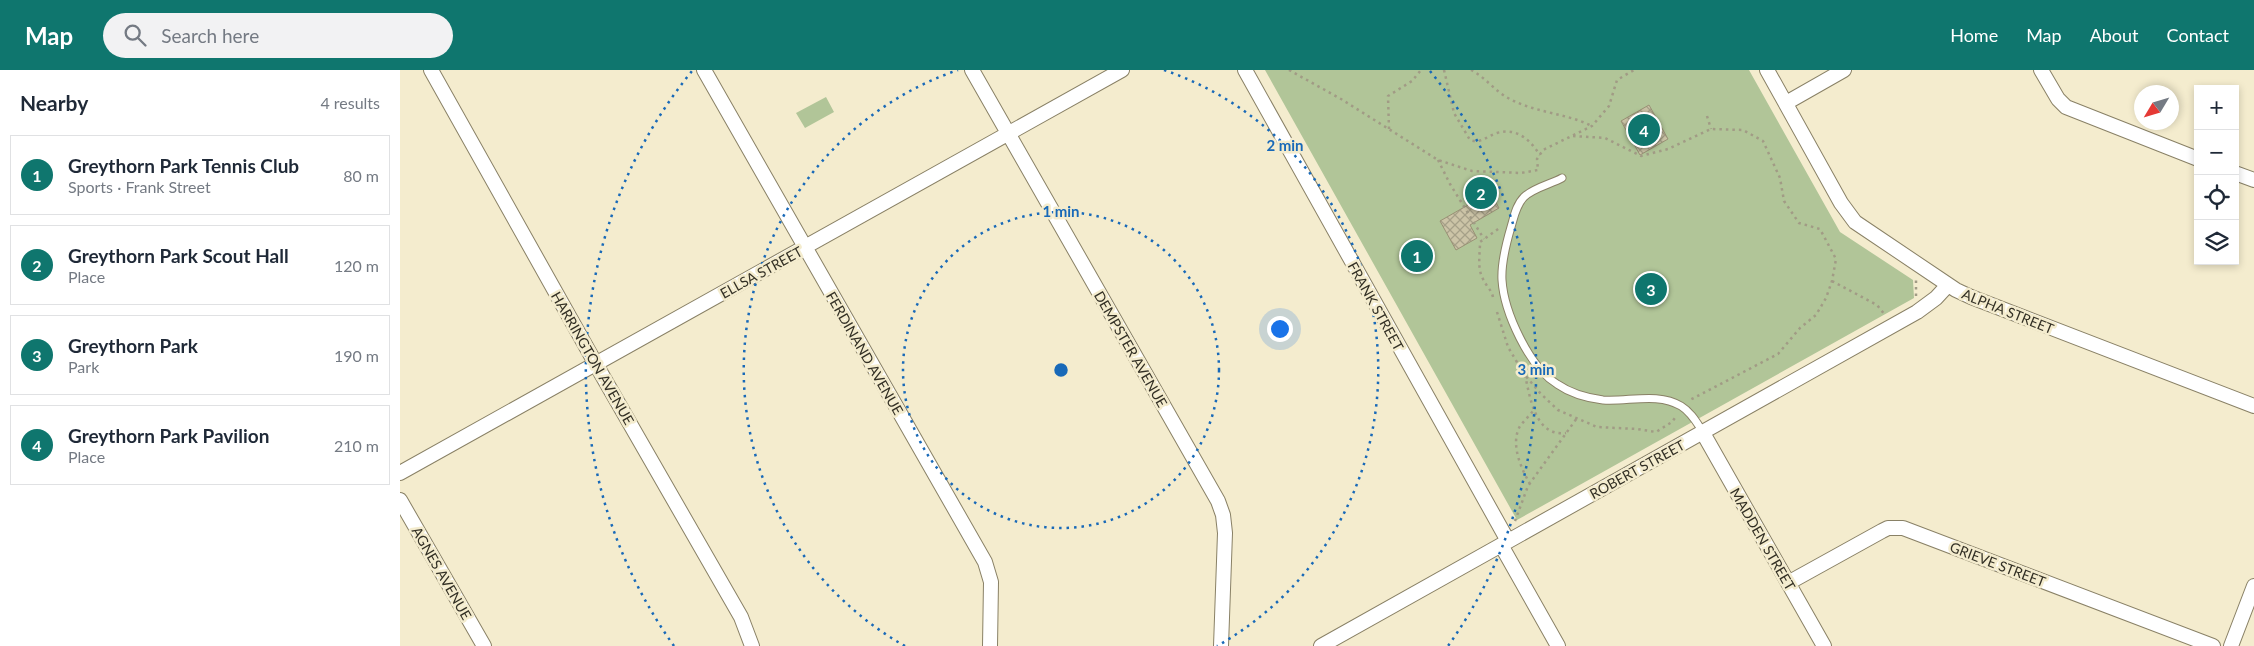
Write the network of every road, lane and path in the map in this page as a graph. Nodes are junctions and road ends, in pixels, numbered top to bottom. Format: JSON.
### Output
{"nodes":[{"id":1,"x":431,"y":70,"type":"edge"},
{"id":2,"x":704,"y":70,"type":"edge"},
{"id":3,"x":972,"y":70,"type":"edge"},
{"id":4,"x":1122,"y":70,"type":"edge"},
{"id":5,"x":1245,"y":70,"type":"edge"},
{"id":6,"x":1289,"y":70,"type":"edge"},
{"id":7,"x":1421,"y":70,"type":"edge"},
{"id":8,"x":1444,"y":70,"type":"edge"},
{"id":9,"x":1471,"y":70,"type":"edge"},
{"id":10,"x":1634,"y":70,"type":"edge"},
{"id":11,"x":1767,"y":70,"type":"edge"},
{"id":12,"x":1844,"y":70,"type":"edge"},
{"id":13,"x":2041,"y":70,"type":"edge"},
{"id":14,"x":1786,"y":103,"type":"junction"},
{"id":15,"x":1707,"y":116,"type":"dead end"},
{"id":16,"x":1592,"y":126,"type":"junction"},
{"id":17,"x":1389,"y":129,"type":"junction"},
{"id":18,"x":1712,"y":129,"type":"junction"},
{"id":19,"x":1008,"y":134,"type":"junction"},
{"id":20,"x":1573,"y":136,"type":"junction"},
{"id":21,"x":1540,"y":155,"type":"junction"},
{"id":22,"x":2194,"y":157,"type":"edge"},
{"id":23,"x":1438,"y":160,"type":"junction"},
{"id":24,"x":2239,"y":174,"type":"edge"},
{"id":25,"x":1562,"y":178,"type":"dead end"},
{"id":26,"x":2254,"y":180,"type":"edge"},
{"id":27,"x":1502,"y":226,"type":"dead end"},
{"id":28,"x":1484,"y":238,"type":"junction"},
{"id":29,"x":804,"y":248,"type":"junction"},
{"id":30,"x":1832,"y":281,"type":"junction"},
{"id":31,"x":1948,"y":284,"type":"junction"},
{"id":32,"x":1938,"y":296,"type":"junction"},
{"id":33,"x":1916,"y":298,"type":"dead end"},
{"id":34,"x":1886,"y":315,"type":"dead end"},
{"id":35,"x":596,"y":364,"type":"junction"},
{"id":36,"x":1524,"y":374,"type":"junction"},
{"id":37,"x":2254,"y":406,"type":"edge"},
{"id":38,"x":1683,"y":407,"type":"junction"},
{"id":39,"x":1533,"y":410,"type":"junction"},
{"id":40,"x":1577,"y":418,"type":"junction"},
{"id":41,"x":1567,"y":432,"type":"junction"},
{"id":42,"x":1703,"y":433,"type":"junction"},
{"id":43,"x":400,"y":473,"type":"edge"},
{"id":44,"x":1530,"y":484,"type":"junction"},
{"id":45,"x":400,"y":500,"type":"edge"},
{"id":46,"x":1514,"y":524,"type":"dead end"},
{"id":47,"x":1505,"y":543,"type":"junction"},
{"id":48,"x":1788,"y":583,"type":"junction"},
{"id":49,"x":2254,"y":586,"type":"edge"},
{"id":50,"x":484,"y":646,"type":"edge"},
{"id":51,"x":752,"y":646,"type":"edge"},
{"id":52,"x":990,"y":646,"type":"edge"},
{"id":53,"x":1221,"y":646,"type":"edge"},
{"id":54,"x":1321,"y":646,"type":"edge"},
{"id":55,"x":1558,"y":646,"type":"edge"},
{"id":56,"x":1824,"y":646,"type":"edge"},
{"id":57,"x":2213,"y":646,"type":"edge"},
{"id":58,"x":2231,"y":646,"type":"edge"}],
"edges":[{"from":1,"to":35,"type":"street","name":"HARRINGTON AVENUE"},
{"from":2,"to":29,"type":"street","name":"FERDINAND AVENUE"},
{"from":3,"to":19,"type":"street","name":"DEMPSTER AVENUE"},
{"from":4,"to":19,"type":"street","name":"ELLSA STREET"},
{"from":5,"to":47,"type":"street","name":"FRANK STREET"},
{"from":6,"to":17,"type":"path"},
{"from":7,"to":17,"type":"path"},
{"from":8,"to":21,"type":"path"},
{"from":9,"to":16,"type":"path"},
{"from":10,"to":16,"type":"path"},
{"from":11,"to":14,"type":"street","name":"ALPHA STREET"},
{"from":12,"to":14,"type":"street"},
{"from":13,"to":22,"type":"street"},
{"from":14,"to":31,"type":"street","name":"ALPHA STREET"},
{"from":15,"to":18,"type":"path"},
{"from":16,"to":20,"type":"path"},
{"from":17,"to":23,"type":"path"},
{"from":18,"to":20,"type":"path"},
{"from":18,"to":30,"type":"path"},
{"from":19,"to":29,"type":"street","name":"ELLSA STREET"},
{"from":19,"to":53,"type":"street","name":"DEMPSTER AVENUE"},
{"from":20,"to":21,"type":"path"},
{"from":21,"to":23,"type":"path"},
{"from":23,"to":28,"type":"path"},
{"from":24,"to":26,"type":"street"},
{"from":25,"to":38,"type":"lane"},
{"from":27,"to":28,"type":"path"},
{"from":28,"to":36,"type":"path"},
{"from":29,"to":35,"type":"street","name":"ELLSA STREET"},
{"from":29,"to":52,"type":"street","name":"FERDINAND AVENUE"},
{"from":30,"to":34,"type":"path"},
{"from":30,"to":38,"type":"path"},
{"from":31,"to":32,"type":"street","name":"ROBERT STREET"},
{"from":31,"to":37,"type":"street","name":"ALPHA STREET"},
{"from":32,"to":33,"type":"path"},
{"from":32,"to":42,"type":"street","name":"ROBERT STREET"},
{"from":35,"to":43,"type":"street","name":"ELLSA STREET"},
{"from":35,"to":51,"type":"street","name":"HARRINGTON AVENUE"},
{"from":36,"to":39,"type":"path"},
{"from":36,"to":40,"type":"path"},
{"from":38,"to":40,"type":"path"},
{"from":38,"to":42,"type":"lane"},
{"from":39,"to":41,"type":"path"},
{"from":39,"to":44,"type":"path"},
{"from":40,"to":41,"type":"path"},
{"from":41,"to":44,"type":"path"},
{"from":42,"to":47,"type":"street","name":"ROBERT STREET"},
{"from":42,"to":48,"type":"street","name":"MADDEN STREET"},
{"from":44,"to":46,"type":"path"},
{"from":45,"to":50,"type":"street","name":"AGNES AVENUE"},
{"from":47,"to":54,"type":"street","name":"ROBERT STREET"},
{"from":47,"to":55,"type":"street","name":"FRANK STREET"},
{"from":48,"to":56,"type":"street","name":"MADDEN STREET"},
{"from":48,"to":57,"type":"street","name":"GRIEVE STREET"},
{"from":49,"to":58,"type":"street"}]}
